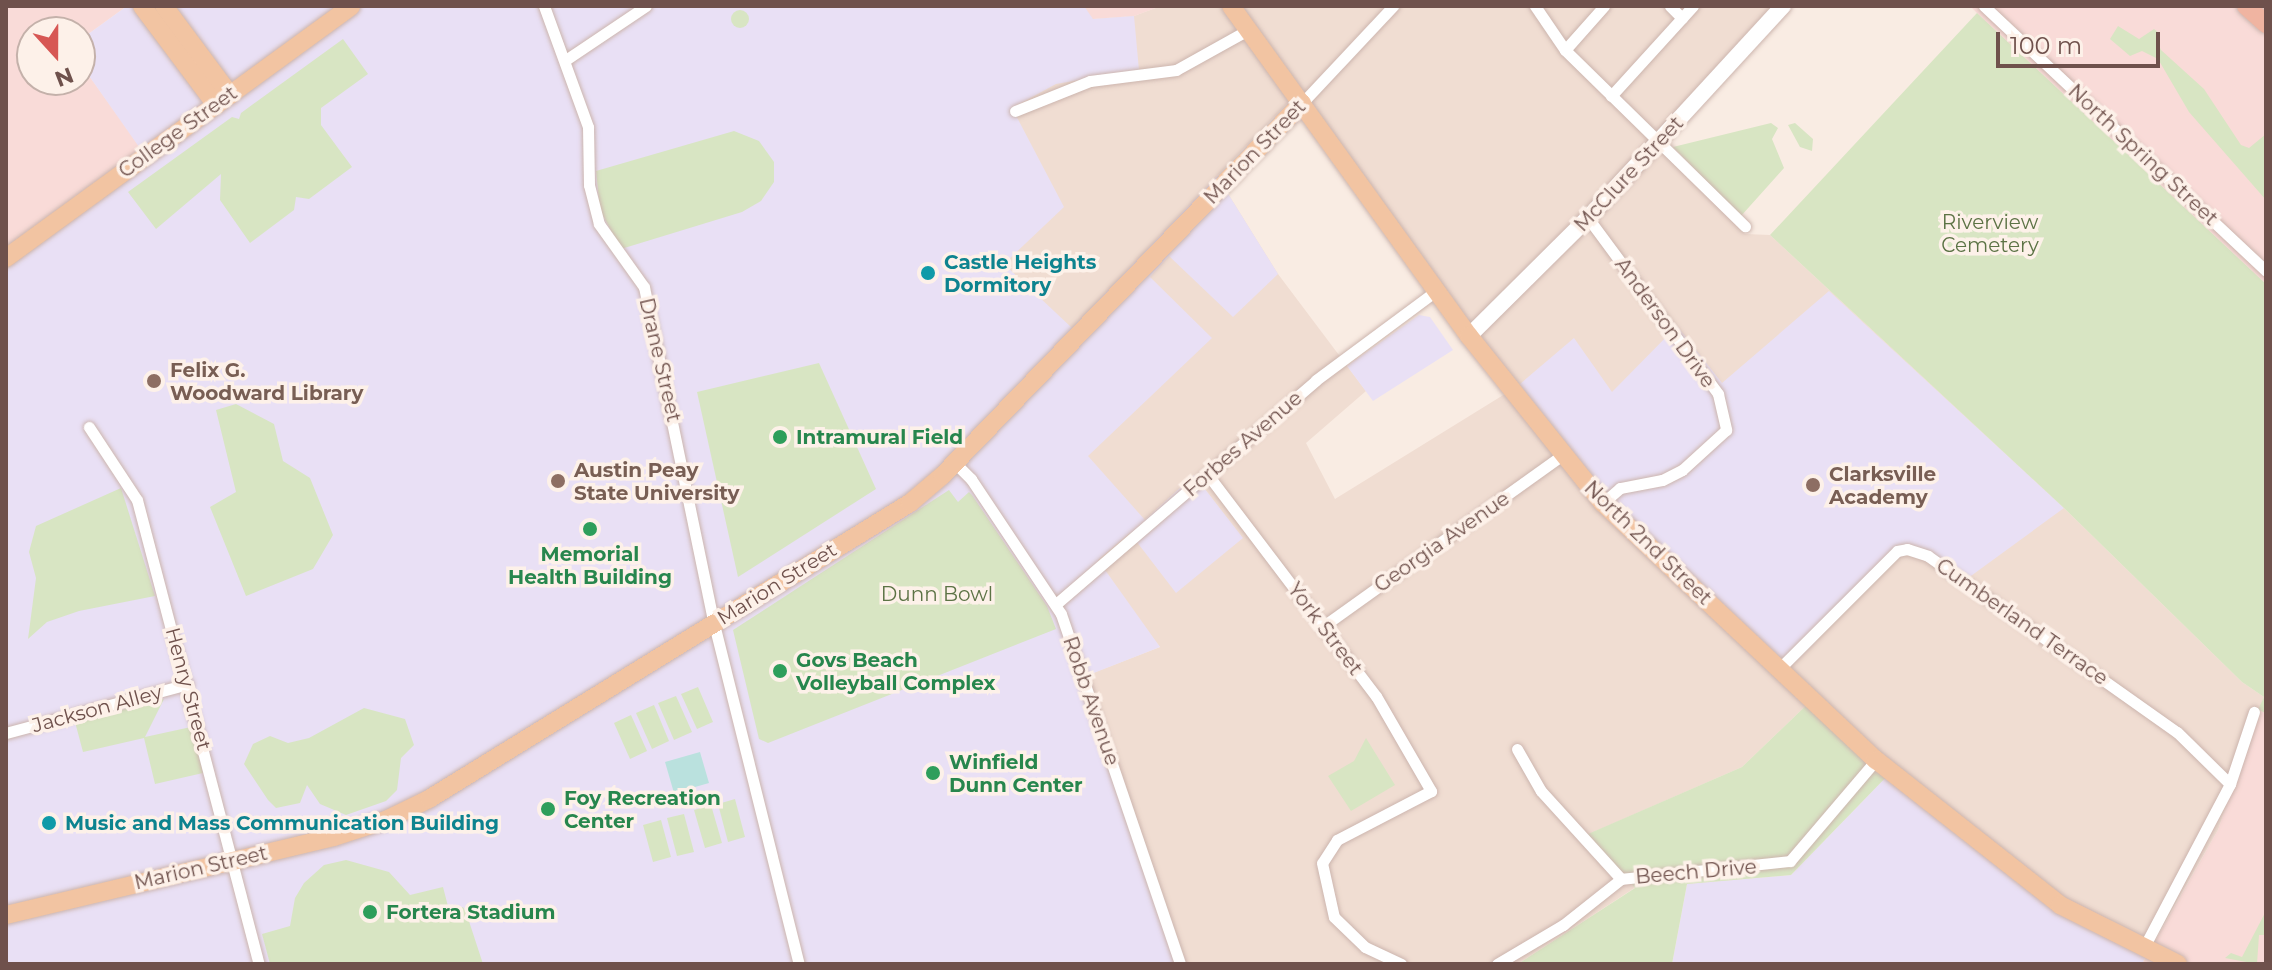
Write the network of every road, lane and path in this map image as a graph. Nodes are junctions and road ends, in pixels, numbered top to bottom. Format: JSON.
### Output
{"nodes":[{"id":1,"x":142,"y":6,"type":"edge"},
{"id":2,"x":164,"y":6,"type":"edge"},
{"id":3,"x":351,"y":6,"type":"edge"},
{"id":4,"x":544,"y":6,"type":"edge"},
{"id":5,"x":646,"y":6,"type":"edge"},
{"id":6,"x":1231,"y":6,"type":"edge"},
{"id":7,"x":1393,"y":6,"type":"edge"},
{"id":8,"x":1535,"y":6,"type":"edge"},
{"id":9,"x":1604,"y":6,"type":"edge"},
{"id":10,"x":1670,"y":6,"type":"edge"},
{"id":11,"x":1693,"y":6,"type":"edge"},
{"id":12,"x":1783,"y":6,"type":"edge"},
{"id":13,"x":1984,"y":6,"type":"edge"},
{"id":14,"x":2246,"y":6,"type":"edge"},
{"id":15,"x":1682,"y":18,"type":"junction"},
{"id":16,"x":2266,"y":24,"type":"edge"},
{"id":17,"x":1248,"y":30,"type":"junction"},
{"id":18,"x":1565,"y":50,"type":"junction"},
{"id":19,"x":567,"y":59,"type":"junction"},
{"id":20,"x":1611,"y":96,"type":"junction"},
{"id":21,"x":223,"y":100,"type":"junction"},
{"id":22,"x":1302,"y":103,"type":"junction"},
{"id":23,"x":1015,"y":111,"type":"dead end"},
{"id":24,"x":1661,"y":141,"type":"junction"},
{"id":25,"x":1588,"y":218,"type":"junction"},
{"id":26,"x":1745,"y":226,"type":"dead end"},
{"id":27,"x":8,"y":253,"type":"edge"},
{"id":28,"x":2266,"y":271,"type":"edge"},
{"id":29,"x":1436,"y":291,"type":"junction"},
{"id":30,"x":1469,"y":336,"type":"junction"},
{"id":31,"x":89,"y":427,"type":"dead end"},
{"id":32,"x":1561,"y":456,"type":"junction"},
{"id":33,"x":955,"y":463,"type":"junction"},
{"id":34,"x":1208,"y":475,"type":"junction"},
{"id":35,"x":1603,"y":503,"type":"junction"},
{"id":36,"x":1056,"y":604,"type":"junction"},
{"id":37,"x":714,"y":624,"type":"junction"},
{"id":38,"x":1322,"y":627,"type":"junction"},
{"id":39,"x":1781,"y":667,"type":"junction"},
{"id":40,"x":187,"y":684,"type":"junction"},
{"id":41,"x":2254,"y":712,"type":"dead end"},
{"id":42,"x":6,"y":733,"type":"edge"},
{"id":43,"x":1517,"y":749,"type":"dead end"},
{"id":44,"x":1876,"y":760,"type":"junction"},
{"id":45,"x":2230,"y":784,"type":"junction"},
{"id":46,"x":233,"y":861,"type":"junction"},
{"id":47,"x":1621,"y":879,"type":"junction"},
{"id":48,"x":6,"y":915,"type":"edge"},
{"id":49,"x":2143,"y":950,"type":"junction"},
{"id":50,"x":259,"y":964,"type":"edge"},
{"id":51,"x":799,"y":964,"type":"edge"},
{"id":52,"x":1180,"y":964,"type":"edge"},
{"id":53,"x":1401,"y":964,"type":"edge"},
{"id":54,"x":1497,"y":964,"type":"edge"},
{"id":55,"x":2178,"y":964,"type":"edge"}],
"edges":[{"from":1,"to":21,"type":"main road"},
{"from":2,"to":21,"type":"main road"},
{"from":3,"to":21,"type":"main road","name":"College Street"},
{"from":4,"to":19,"type":"street","name":"Drane Street"},
{"from":5,"to":19,"type":"street"},
{"from":6,"to":17,"type":"main road","name":"North 2nd Street"},
{"from":7,"to":22,"type":"street","name":"Marion Street"},
{"from":8,"to":18,"type":"street"},
{"from":9,"to":18,"type":"street"},
{"from":10,"to":15,"type":"street"},
{"from":11,"to":15,"type":"street"},
{"from":12,"to":24,"type":"main road","name":"McClure Street"},
{"from":13,"to":28,"type":"street","name":"North Spring Street"},
{"from":14,"to":16,"type":"highway"},
{"from":15,"to":20,"type":"street"},
{"from":17,"to":22,"type":"main road","name":"North 2nd Street"},
{"from":17,"to":23,"type":"street"},
{"from":18,"to":20,"type":"street"},
{"from":19,"to":37,"type":"street","name":"Drane Street"},
{"from":20,"to":24,"type":"street"},
{"from":21,"to":27,"type":"main road","name":"College Street"},
{"from":22,"to":29,"type":"main road","name":"North 2nd Street"},
{"from":22,"to":33,"type":"main road","name":"Marion Street"},
{"from":24,"to":25,"type":"main road","name":"McClure Street"},
{"from":24,"to":26,"type":"street"},
{"from":25,"to":30,"type":"main road","name":"McClure Street"},
{"from":25,"to":35,"type":"street","name":"Anderson Drive"},
{"from":29,"to":30,"type":"main road","name":"North 2nd Street"},
{"from":29,"to":34,"type":"street","name":"Forbes Avenue"},
{"from":30,"to":32,"type":"main road","name":"North 2nd Street"},
{"from":31,"to":40,"type":"street","name":"Henry Street"},
{"from":32,"to":35,"type":"main road","name":"North 2nd Street"},
{"from":32,"to":38,"type":"street","name":"Georgia Avenue"},
{"from":33,"to":36,"type":"street","name":"Robb Avenue"},
{"from":33,"to":37,"type":"main road","name":"Marion Street"},
{"from":34,"to":36,"type":"street","name":"Forbes Avenue"},
{"from":34,"to":38,"type":"street","name":"York Street"},
{"from":35,"to":39,"type":"main road","name":"North 2nd Street"},
{"from":36,"to":52,"type":"street","name":"Robb Avenue"},
{"from":37,"to":46,"type":"main road","name":"Marion Street"},
{"from":37,"to":51,"type":"street","name":"Drane Street"},
{"from":38,"to":53,"type":"street","name":"York Street"},
{"from":39,"to":44,"type":"main road","name":"North 2nd Street"},
{"from":39,"to":45,"type":"street","name":"Cumberland Terrace"},
{"from":40,"to":42,"type":"street","name":"Jackson Alley"},
{"from":40,"to":46,"type":"street","name":"Henry Street"},
{"from":41,"to":45,"type":"street"},
{"from":43,"to":47,"type":"street"},
{"from":44,"to":47,"type":"street","name":"Beech Drive"},
{"from":44,"to":49,"type":"main road","name":"North 2nd Street"},
{"from":45,"to":49,"type":"street"},
{"from":46,"to":48,"type":"main road","name":"Marion Street"},
{"from":46,"to":50,"type":"street","name":"Henry Street"},
{"from":47,"to":54,"type":"street","name":"Beech Drive"},
{"from":49,"to":55,"type":"main road","name":"North 2nd Street"}]}
